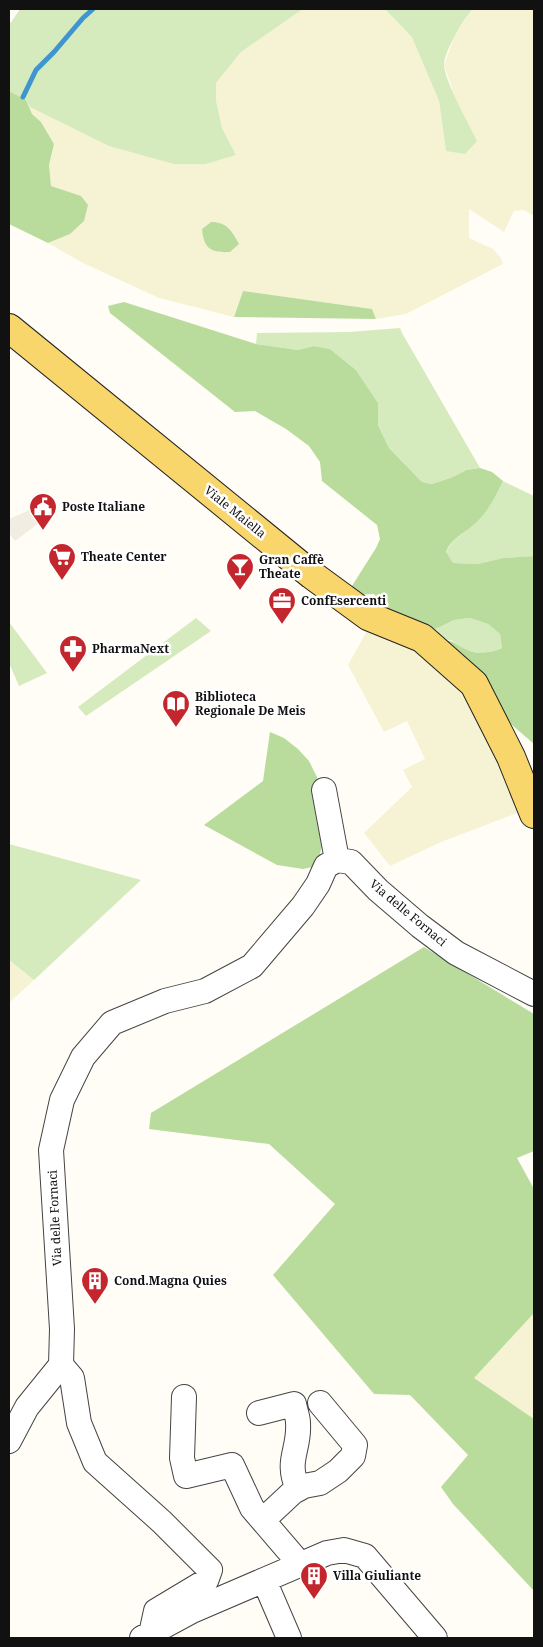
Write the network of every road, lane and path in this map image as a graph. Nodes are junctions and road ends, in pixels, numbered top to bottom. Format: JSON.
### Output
{"nodes":[{"id":1,"x":9,"y":328,"type":"edge"},
{"id":2,"x":324,"y":790,"type":"dead end"},
{"id":3,"x":534,"y":814,"type":"edge"},
{"id":4,"x":337,"y":860,"type":"junction"},
{"id":5,"x":534,"y":994,"type":"edge"},
{"id":6,"x":61,"y":1365,"type":"junction"},
{"id":7,"x":184,"y":1397,"type":"dead end"},
{"id":8,"x":320,"y":1403,"type":"dead end"},
{"id":9,"x":259,"y":1413,"type":"dead end"},
{"id":10,"x":9,"y":1441,"type":"edge"},
{"id":11,"x":298,"y":1489,"type":"junction"},
{"id":12,"x":263,"y":1520,"type":"junction"},
{"id":13,"x":300,"y":1564,"type":"junction"},
{"id":14,"x":264,"y":1580,"type":"junction"},
{"id":15,"x":147,"y":1636,"type":"edge"},
{"id":16,"x":289,"y":1638,"type":"edge"},
{"id":17,"x":435,"y":1638,"type":"edge"}],
"edges":[{"from":1,"to":3,"type":"main road","name":"Viale Maiella"},
{"from":2,"to":4,"type":"street"},
{"from":4,"to":5,"type":"street","name":"Via delle Fornaci"},
{"from":4,"to":6,"type":"street","name":"Via delle Fornaci"},
{"from":6,"to":10,"type":"street"},
{"from":6,"to":15,"type":"street"},
{"from":7,"to":12,"type":"street"},
{"from":8,"to":11,"type":"street"},
{"from":9,"to":11,"type":"street"},
{"from":11,"to":12,"type":"street"},
{"from":12,"to":13,"type":"street"},
{"from":13,"to":14,"type":"street"},
{"from":13,"to":17,"type":"street"},
{"from":14,"to":15,"type":"street"},
{"from":14,"to":16,"type":"street"}]}
